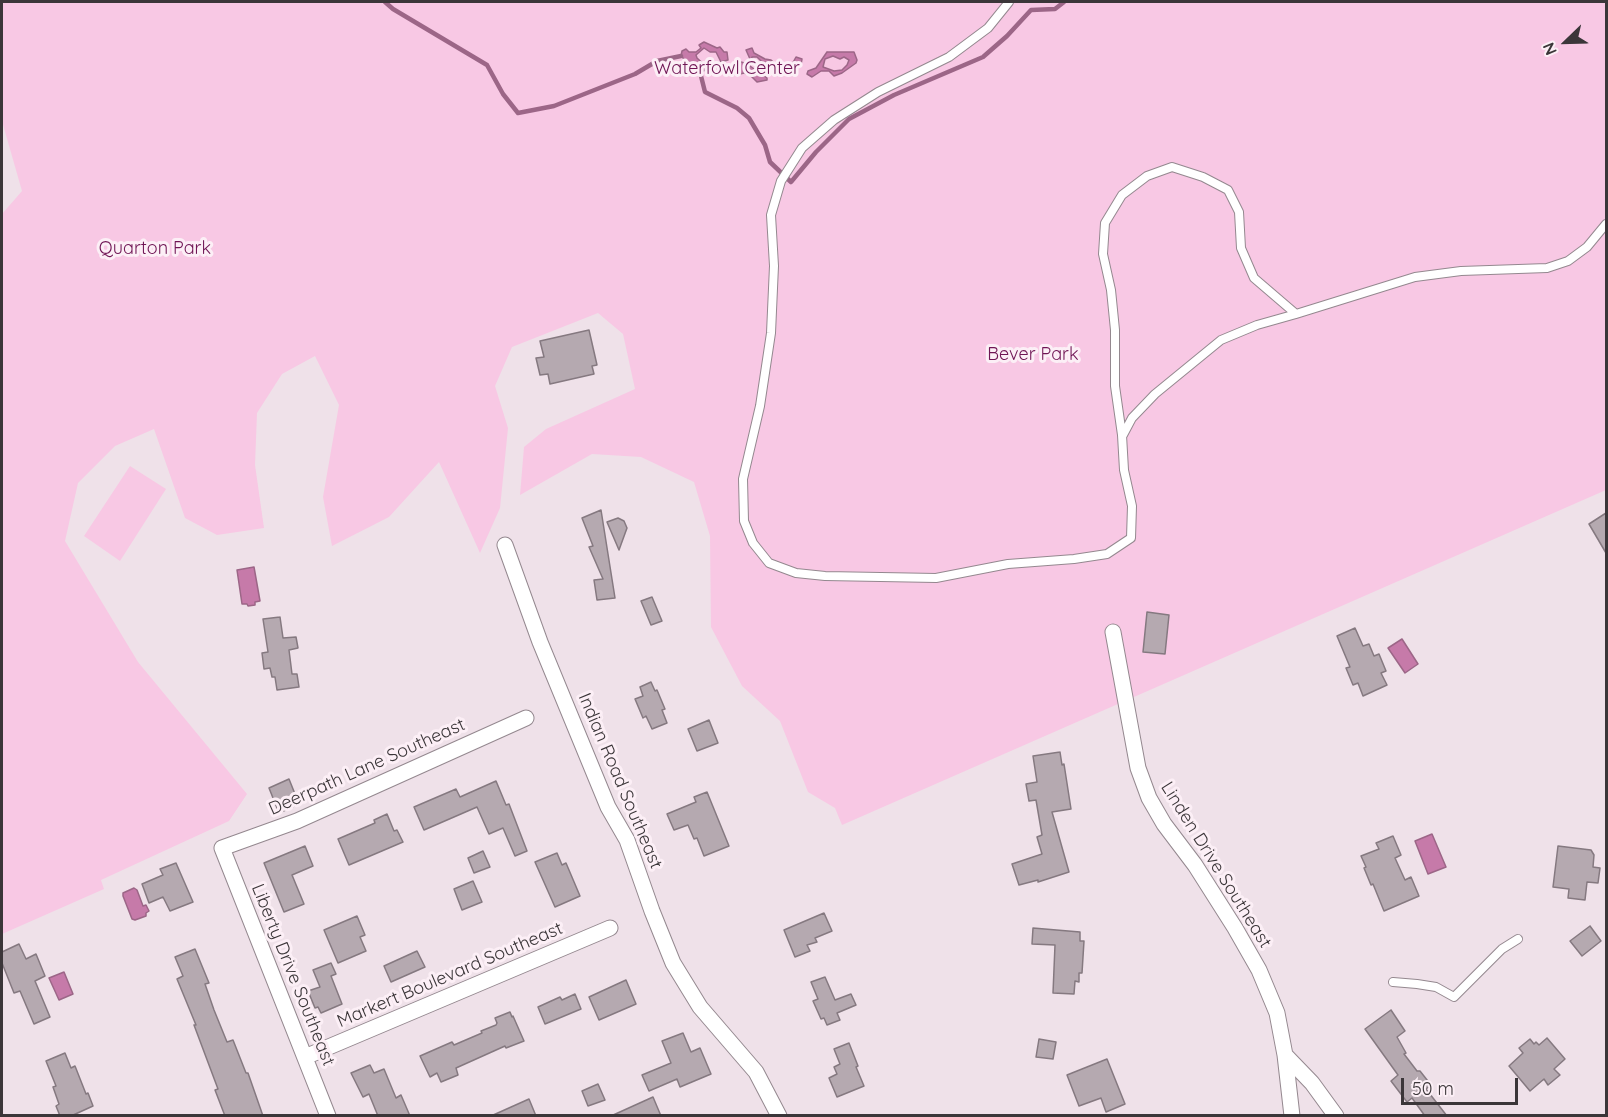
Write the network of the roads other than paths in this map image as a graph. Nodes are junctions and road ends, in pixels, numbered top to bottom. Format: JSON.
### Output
{"nodes":[{"id":1,"x":1009,"y":2,"type":"edge"},
{"id":2,"x":1606,"y":224,"type":"edge"},
{"id":3,"x":1296,"y":314,"type":"junction"},
{"id":4,"x":1122,"y":435,"type":"junction"},
{"id":5,"x":505,"y":545,"type":"dead end"},
{"id":6,"x":1113,"y":632,"type":"dead end"},
{"id":7,"x":526,"y":718,"type":"dead end"},
{"id":8,"x":222,"y":848,"type":"joint"},
{"id":9,"x":610,"y":928,"type":"dead end"},
{"id":10,"x":1518,"y":939,"type":"dead end"},
{"id":11,"x":1392,"y":982,"type":"dead end"},
{"id":12,"x":1285,"y":1055,"type":"junction"},
{"id":13,"x":305,"y":1057,"type":"junction"},
{"id":14,"x":774,"y":1114,"type":"edge"},
{"id":15,"x":328,"y":1116,"type":"edge"},
{"id":16,"x":1292,"y":1116,"type":"edge"},
{"id":17,"x":1336,"y":1116,"type":"edge"}],
"edges":[{"from":1,"to":4,"type":"lane"},
{"from":2,"to":3,"type":"lane"},
{"from":3,"to":4,"type":"lane"},
{"from":3,"to":4,"type":"lane"},
{"from":5,"to":14,"type":"street","name":"Indian Road Southeast"},
{"from":6,"to":12,"type":"street","name":"Linden Drive Southeast"},
{"from":7,"to":8,"type":"street","name":"Deerpath Lane Southeast"},
{"from":8,"to":13,"type":"street","name":"Liberty Drive Southeast"},
{"from":9,"to":13,"type":"street","name":"Markert Boulevard Southeast"},
{"from":10,"to":11,"type":"lane"},
{"from":12,"to":16,"type":"street","name":"Linden Drive Southeast"},
{"from":12,"to":17,"type":"street"},
{"from":13,"to":15,"type":"street","name":"Liberty Drive Southeast"}]}
